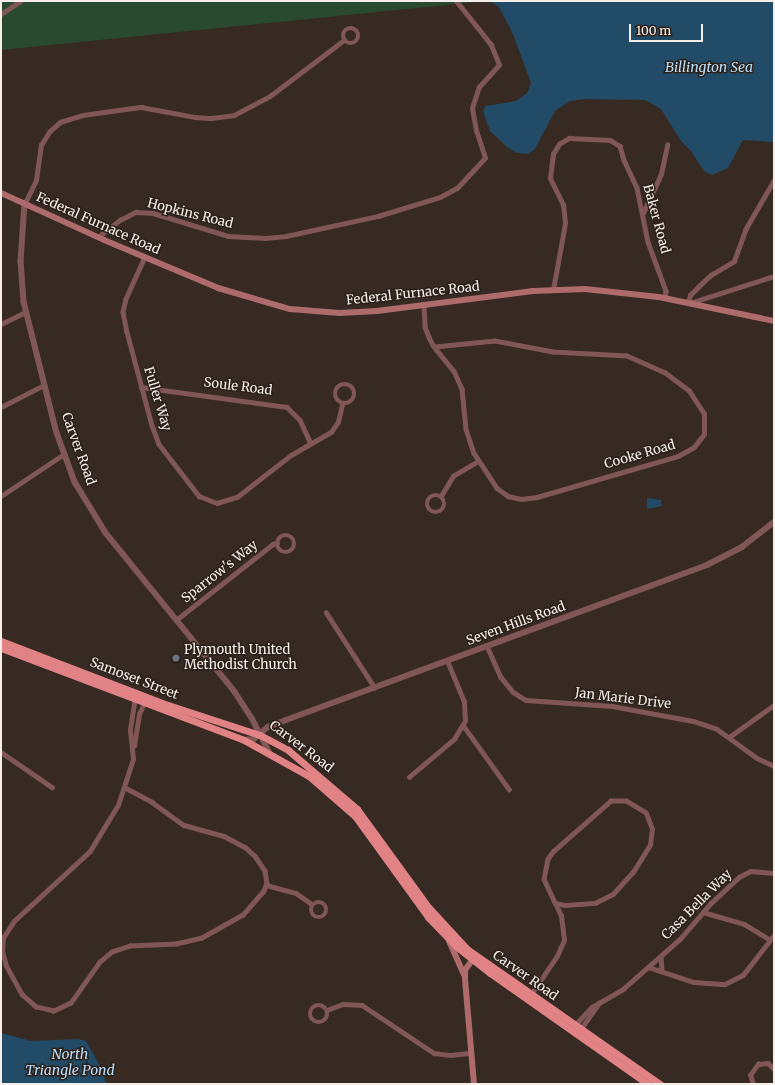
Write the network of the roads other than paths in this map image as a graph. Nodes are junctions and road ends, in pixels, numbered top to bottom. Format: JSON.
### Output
{"nodes":[{"id":1,"x":20,"y":1,"type":"edge"},
{"id":2,"x":456,"y":1,"type":"edge"},
{"id":3,"x":1,"y":14,"type":"edge"},
{"id":4,"x":344,"y":40,"type":"dead end"},
{"id":5,"x":667,"y":145,"type":"dead end"},
{"id":6,"x":774,"y":180,"type":"edge"},
{"id":7,"x":1,"y":192,"type":"edge"},
{"id":8,"x":24,"y":203,"type":"junction"},
{"id":9,"x":643,"y":214,"type":"junction"},
{"id":10,"x":98,"y":238,"type":"junction"},
{"id":11,"x":144,"y":257,"type":"junction"},
{"id":12,"x":774,"y":276,"type":"edge"},
{"id":13,"x":553,"y":290,"type":"junction"},
{"id":14,"x":665,"y":298,"type":"junction"},
{"id":15,"x":688,"y":303,"type":"junction"},
{"id":16,"x":424,"y":305,"type":"junction"},
{"id":17,"x":26,"y":312,"type":"junction"},
{"id":18,"x":774,"y":321,"type":"edge"},
{"id":19,"x":1,"y":324,"type":"edge"},
{"id":20,"x":435,"y":347,"type":"junction"},
{"id":21,"x":44,"y":385,"type":"junction"},
{"id":22,"x":141,"y":387,"type":"junction"},
{"id":23,"x":342,"y":404,"type":"junction"},
{"id":24,"x":1,"y":407,"type":"edge"},
{"id":25,"x":311,"y":444,"type":"junction"},
{"id":26,"x":64,"y":454,"type":"junction"},
{"id":27,"x":478,"y":461,"type":"junction"},
{"id":28,"x":1,"y":496,"type":"edge"},
{"id":29,"x":441,"y":496,"type":"dead end"},
{"id":30,"x":774,"y":522,"type":"edge"},
{"id":31,"x":277,"y":543,"type":"dead end"},
{"id":32,"x":326,"y":612,"type":"dead end"},
{"id":33,"x":176,"y":620,"type":"junction"},
{"id":34,"x":1,"y":641,"type":"edge"},
{"id":35,"x":487,"y":646,"type":"junction"},
{"id":36,"x":1,"y":648,"type":"edge"},
{"id":37,"x":447,"y":661,"type":"junction"},
{"id":38,"x":375,"y":688,"type":"junction"},
{"id":39,"x":135,"y":696,"type":"junction"},
{"id":40,"x":146,"y":700,"type":"junction"},
{"id":41,"x":774,"y":705,"type":"edge"},
{"id":42,"x":464,"y":725,"type":"junction"},
{"id":43,"x":260,"y":735,"type":"junction"},
{"id":44,"x":728,"y":737,"type":"junction"},
{"id":45,"x":244,"y":740,"type":"junction"},
{"id":46,"x":133,"y":751,"type":"junction"},
{"id":47,"x":1,"y":752,"type":"edge"},
{"id":48,"x":270,"y":753,"type":"junction"},
{"id":49,"x":774,"y":766,"type":"edge"},
{"id":50,"x":409,"y":778,"type":"dead end"},
{"id":51,"x":52,"y":787,"type":"dead end"},
{"id":52,"x":126,"y":788,"type":"junction"},
{"id":53,"x":509,"y":789,"type":"dead end"},
{"id":54,"x":774,"y":873,"type":"edge"},
{"id":55,"x":266,"y":885,"type":"junction"},
{"id":56,"x":555,"y":903,"type":"junction"},
{"id":57,"x":312,"y":904,"type":"dead end"},
{"id":58,"x":703,"y":912,"type":"junction"},
{"id":59,"x":774,"y":935,"type":"edge"},
{"id":60,"x":448,"y":938,"type":"junction"},
{"id":61,"x":769,"y":939,"type":"junction"},
{"id":62,"x":661,"y":956,"type":"junction"},
{"id":63,"x":474,"y":958,"type":"junction"},
{"id":64,"x":648,"y":966,"type":"junction"},
{"id":65,"x":662,"y":971,"type":"junction"},
{"id":66,"x":465,"y":978,"type":"junction"},
{"id":67,"x":530,"y":997,"type":"junction"},
{"id":68,"x":600,"y":1003,"type":"junction"},
{"id":69,"x":327,"y":1010,"type":"dead end"},
{"id":70,"x":574,"y":1026,"type":"junction"},
{"id":71,"x":580,"y":1030,"type":"junction"},
{"id":72,"x":471,"y":1052,"type":"junction"},
{"id":73,"x":774,"y":1069,"type":"edge"},
{"id":74,"x":474,"y":1084,"type":"edge"},
{"id":75,"x":648,"y":1084,"type":"edge"},
{"id":76,"x":660,"y":1084,"type":"edge"},
{"id":77,"x":753,"y":1084,"type":"edge"}],
"edges":[{"from":1,"to":3,"type":"street"},
{"from":2,"to":10,"type":"street","name":"Hopkins Road"},
{"from":4,"to":8,"type":"street"},
{"from":5,"to":9,"type":"street"},
{"from":6,"to":15,"type":"street"},
{"from":7,"to":8,"type":"main road","name":"Federal Furnace Road"},
{"from":8,"to":10,"type":"main road","name":"Federal Furnace Road"},
{"from":8,"to":17,"type":"street","name":"Carver Road"},
{"from":9,"to":13,"type":"street","name":"Baker Road"},
{"from":9,"to":14,"type":"street","name":"Baker Road"},
{"from":10,"to":11,"type":"main road","name":"Federal Furnace Road"},
{"from":11,"to":16,"type":"main road","name":"Federal Furnace Road"},
{"from":11,"to":22,"type":"street","name":"Fuller Way"},
{"from":12,"to":15,"type":"street"},
{"from":13,"to":14,"type":"main road","name":"Federal Furnace Road"},
{"from":13,"to":16,"type":"main road","name":"Federal Furnace Road"},
{"from":14,"to":15,"type":"main road","name":"Federal Furnace Road"},
{"from":15,"to":18,"type":"main road","name":"Federal Furnace Road"},
{"from":16,"to":20,"type":"street","name":"Cooke Road"},
{"from":17,"to":19,"type":"street"},
{"from":17,"to":21,"type":"street","name":"Carver Road"},
{"from":20,"to":27,"type":"street","name":"Cooke Road"},
{"from":20,"to":27,"type":"street","name":"Cooke Road"},
{"from":21,"to":24,"type":"street"},
{"from":21,"to":26,"type":"street","name":"Carver Road"},
{"from":22,"to":25,"type":"street","name":"Soule Road"},
{"from":22,"to":25,"type":"street","name":"Fuller Way"},
{"from":23,"to":23,"type":"street","name":"Fuller Way"},
{"from":23,"to":25,"type":"street","name":"Fuller Way"},
{"from":26,"to":28,"type":"street"},
{"from":26,"to":33,"type":"street","name":"Carver Road"},
{"from":27,"to":29,"type":"street"},
{"from":30,"to":35,"type":"street","name":"Seven Hills Road"},
{"from":31,"to":33,"type":"street","name":"Sparrow's Way"},
{"from":32,"to":38,"type":"street"},
{"from":33,"to":43,"type":"street","name":"Carver Road"},
{"from":34,"to":39,"type":"highway","name":"Samoset Street"},
{"from":35,"to":37,"type":"street","name":"Seven Hills Road"},
{"from":35,"to":44,"type":"street","name":"Jan Marie Drive"},
{"from":36,"to":39,"type":"highway","name":"Samoset Street"},
{"from":37,"to":38,"type":"street","name":"Seven Hills Road"},
{"from":37,"to":42,"type":"street"},
{"from":38,"to":43,"type":"street","name":"Seven Hills Road"},
{"from":39,"to":40,"type":"highway","name":"Samoset Street"},
{"from":39,"to":46,"type":"street"},
{"from":40,"to":43,"type":"highway","name":"Samoset Street"},
{"from":40,"to":45,"type":"highway","name":"Samoset Street"},
{"from":40,"to":46,"type":"street"},
{"from":41,"to":44,"type":"street"},
{"from":42,"to":50,"type":"street"},
{"from":42,"to":53,"type":"street"},
{"from":43,"to":45,"type":"street","name":"Seven Hills Road"},
{"from":43,"to":48,"type":"street"},
{"from":43,"to":63,"type":"highway","name":"Carver Road"},
{"from":44,"to":49,"type":"street","name":"Jan Marie Drive"},
{"from":45,"to":48,"type":"highway","name":"Carver Road"},
{"from":46,"to":52,"type":"street"},
{"from":47,"to":51,"type":"street"},
{"from":48,"to":60,"type":"highway","name":"Carver Road"},
{"from":52,"to":55,"type":"street"},
{"from":52,"to":55,"type":"street"},
{"from":54,"to":58,"type":"street","name":"Casa Bella Way"},
{"from":55,"to":57,"type":"street"},
{"from":56,"to":56,"type":"street"},
{"from":56,"to":67,"type":"street"},
{"from":58,"to":61,"type":"street"},
{"from":58,"to":62,"type":"street","name":"Casa Bella Way"},
{"from":59,"to":61,"type":"street"},
{"from":60,"to":63,"type":"highway","name":"Carver Road"},
{"from":60,"to":66,"type":"main road"},
{"from":61,"to":65,"type":"street"},
{"from":62,"to":64,"type":"street","name":"Casa Bella Way"},
{"from":62,"to":65,"type":"street","name":"Casa Bella Way"},
{"from":63,"to":66,"type":"main road"},
{"from":63,"to":67,"type":"highway","name":"Carver Road"},
{"from":64,"to":65,"type":"street"},
{"from":64,"to":68,"type":"street","name":"Casa Bella Way"},
{"from":66,"to":72,"type":"main road"},
{"from":67,"to":70,"type":"highway","name":"Carver Road"},
{"from":67,"to":75,"type":"highway","name":"Carver Road"},
{"from":68,"to":70,"type":"street","name":"Casa Bella Way"},
{"from":68,"to":71,"type":"street","name":"Casa Bella Way"},
{"from":69,"to":72,"type":"street"},
{"from":70,"to":71,"type":"highway","name":"Carver Road"},
{"from":71,"to":76,"type":"highway","name":"Carver Road"},
{"from":72,"to":74,"type":"main road"},
{"from":73,"to":77,"type":"street"}]}
